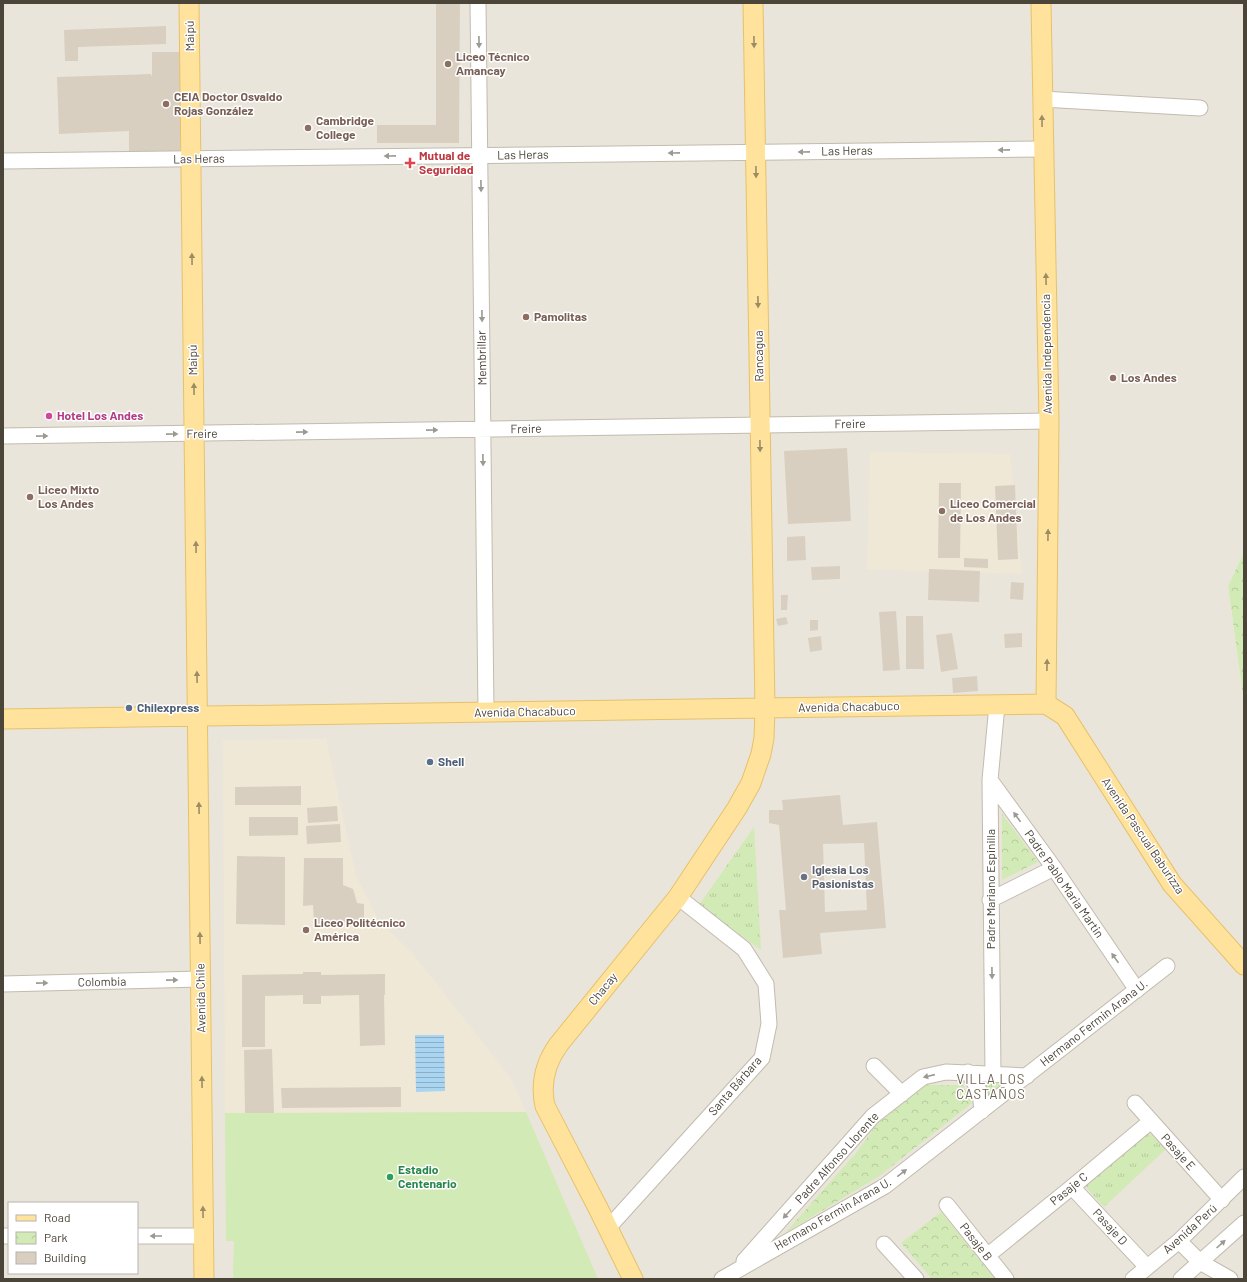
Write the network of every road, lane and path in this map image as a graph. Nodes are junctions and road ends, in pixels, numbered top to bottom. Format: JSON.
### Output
{"nodes":[{"id":1,"x":189,"y":3,"type":"edge"},
{"id":2,"x":478,"y":3,"type":"edge"},
{"id":3,"x":753,"y":3,"type":"edge"},
{"id":4,"x":1040,"y":3,"type":"edge"},
{"id":5,"x":1042,"y":99,"type":"junction"},
{"id":6,"x":1200,"y":108,"type":"dead end"},
{"id":7,"x":1043,"y":149,"type":"junction"},
{"id":8,"x":756,"y":152,"type":"junction"},
{"id":9,"x":480,"y":156,"type":"junction"},
{"id":10,"x":191,"y":159,"type":"junction"},
{"id":11,"x":3,"y":161,"type":"edge"},
{"id":12,"x":1049,"y":421,"type":"junction"},
{"id":13,"x":760,"y":426,"type":"junction"},
{"id":14,"x":483,"y":430,"type":"junction"},
{"id":15,"x":194,"y":434,"type":"junction"},
{"id":16,"x":3,"y":436,"type":"edge"},
{"id":17,"x":1046,"y":704,"type":"junction"},
{"id":18,"x":997,"y":705,"type":"junction"},
{"id":19,"x":765,"y":708,"type":"junction"},
{"id":20,"x":486,"y":712,"type":"junction"},
{"id":21,"x":198,"y":716,"type":"junction"},
{"id":22,"x":3,"y":719,"type":"edge"},
{"id":23,"x":990,"y":780,"type":"junction"},
{"id":24,"x":1054,"y":868,"type":"junction"},
{"id":25,"x":678,"y":897,"type":"junction"},
{"id":26,"x":990,"y":900,"type":"junction"},
{"id":27,"x":1244,"y":965,"type":"edge"},
{"id":28,"x":1167,"y":966,"type":"dead end"},
{"id":29,"x":201,"y":979,"type":"junction"},
{"id":30,"x":3,"y":984,"type":"edge"},
{"id":31,"x":1138,"y":990,"type":"junction"},
{"id":32,"x":874,"y":1066,"type":"dead end"},
{"id":33,"x":968,"y":1072,"type":"junction"},
{"id":34,"x":993,"y":1074,"type":"junction"},
{"id":35,"x":1027,"y":1076,"type":"junction"},
{"id":36,"x":902,"y":1094,"type":"junction"},
{"id":37,"x":1135,"y":1104,"type":"dead end"},
{"id":38,"x":982,"y":1111,"type":"junction"},
{"id":39,"x":1151,"y":1121,"type":"junction"},
{"id":40,"x":1244,"y":1177,"type":"edge"},
{"id":41,"x":1072,"y":1187,"type":"junction"},
{"id":42,"x":1222,"y":1200,"type":"junction"},
{"id":43,"x":947,"y":1205,"type":"dead end"},
{"id":44,"x":1244,"y":1223,"type":"edge"},
{"id":45,"x":608,"y":1228,"type":"junction"},
{"id":46,"x":138,"y":1236,"type":"edge"},
{"id":47,"x":204,"y":1236,"type":"junction"},
{"id":48,"x":1179,"y":1241,"type":"junction"},
{"id":49,"x":884,"y":1244,"type":"dead end"},
{"id":50,"x":987,"y":1256,"type":"junction"},
{"id":51,"x":1200,"y":1262,"type":"junction"},
{"id":52,"x":1147,"y":1267,"type":"junction"},
{"id":53,"x":736,"y":1271,"type":"junction"},
{"id":54,"x":204,"y":1279,"type":"edge"},
{"id":55,"x":633,"y":1279,"type":"edge"},
{"id":56,"x":722,"y":1279,"type":"edge"},
{"id":57,"x":916,"y":1279,"type":"edge"},
{"id":58,"x":1006,"y":1279,"type":"edge"},
{"id":59,"x":1133,"y":1279,"type":"edge"},
{"id":60,"x":1181,"y":1279,"type":"edge"},
{"id":61,"x":1230,"y":1279,"type":"edge"}],
"edges":[{"from":1,"to":10,"type":"main road","name":"Maipú"},
{"from":2,"to":9,"type":"street","name":"Membrillar","one_way":true},
{"from":3,"to":8,"type":"main road","name":"Rancagua","one_way":true},
{"from":4,"to":5,"type":"main road","name":"Avenida Independencia"},
{"from":5,"to":6,"type":"street"},
{"from":7,"to":5,"type":"main road","name":"Avenida Independencia","one_way":true},
{"from":7,"to":8,"type":"street","name":"Las Heras","one_way":true},
{"from":12,"to":7,"type":"main road","name":"Avenida Independencia","one_way":true},
{"from":8,"to":9,"type":"street","name":"Las Heras","one_way":true},
{"from":8,"to":13,"type":"main road","name":"Rancagua","one_way":true},
{"from":9,"to":10,"type":"street","name":"Las Heras","one_way":true},
{"from":9,"to":14,"type":"street","name":"Membrillar","one_way":true},
{"from":10,"to":11,"type":"street","name":"Las Heras"},
{"from":15,"to":10,"type":"main road","name":"Maipú","one_way":true},
{"from":12,"to":13,"type":"street","name":"Freire"},
{"from":17,"to":12,"type":"main road","name":"Avenida Independencia","one_way":true},
{"from":13,"to":14,"type":"street","name":"Freire"},
{"from":13,"to":19,"type":"main road","name":"Rancagua","one_way":true},
{"from":15,"to":14,"type":"street","name":"Freire","one_way":true},
{"from":14,"to":20,"type":"street","name":"Membrillar","one_way":true},
{"from":16,"to":15,"type":"street","name":"Freire","one_way":true},
{"from":21,"to":15,"type":"main road","name":"Maipú","one_way":true},
{"from":17,"to":18,"type":"main road","name":"Avenida Chacabuco"},
{"from":17,"to":27,"type":"main road","name":"Avenida Pascual Baburizza"},
{"from":18,"to":19,"type":"main road","name":"Avenida Chacabuco"},
{"from":18,"to":23,"type":"street","name":"Padre Mariano Espinilla"},
{"from":19,"to":20,"type":"main road","name":"Avenida Chacabuco"},
{"from":19,"to":25,"type":"main road","name":"Chacay"},
{"from":20,"to":21,"type":"main road","name":"Avenida Chacabuco"},
{"from":21,"to":22,"type":"main road","name":"Avenida Chacabuco"},
{"from":29,"to":21,"type":"main road","name":"Avenida Chile","one_way":true},
{"from":24,"to":23,"type":"street","name":"Padre Pablo Maria Martin","one_way":true},
{"from":23,"to":26,"type":"street","name":"Padre Mariano Espinilla"},
{"from":24,"to":26,"type":"street"},
{"from":31,"to":24,"type":"street","name":"Padre Pablo Maria Martin","one_way":true},
{"from":25,"to":45,"type":"main road","name":"Chacay"},
{"from":25,"to":45,"type":"street","name":"Santa Bárbara"},
{"from":26,"to":34,"type":"street","name":"Padre Mariano Espinilla","one_way":true},
{"from":28,"to":31,"type":"street","name":"Hermano Fermin Arana U."},
{"from":30,"to":29,"type":"street","name":"Colombia","one_way":true},
{"from":47,"to":29,"type":"main road","name":"Avenida Chile","one_way":true},
{"from":31,"to":35,"type":"street","name":"Hermano Fermin Arana U."},
{"from":32,"to":36,"type":"street"},
{"from":33,"to":34,"type":"street","name":"Padre Alfonso Llorente"},
{"from":33,"to":36,"type":"street","name":"Padre Alfonso Llorente","one_way":true},
{"from":33,"to":38,"type":"street"},
{"from":34,"to":35,"type":"street","name":"Padre Alfonso Llorente"},
{"from":35,"to":38,"type":"street","name":"Hermano Fermin Arana U."},
{"from":36,"to":53,"type":"street","name":"Padre Alfonso Llorente","one_way":true},
{"from":37,"to":39,"type":"street","name":"Pasaje E"},
{"from":53,"to":38,"type":"street","name":"Hermano Fermin Arana U.","one_way":true},
{"from":39,"to":41,"type":"street","name":"Pasaje C"},
{"from":39,"to":42,"type":"street","name":"Pasaje E"},
{"from":40,"to":42,"type":"street","name":"Avenida Perú"},
{"from":41,"to":50,"type":"street","name":"Pasaje C"},
{"from":41,"to":52,"type":"street","name":"Pasaje D"},
{"from":42,"to":48,"type":"street","name":"Avenida Perú"},
{"from":43,"to":50,"type":"street","name":"Pasaje B"},
{"from":51,"to":44,"type":"street","one_way":true},
{"from":45,"to":55,"type":"main road","name":"Chacay"},
{"from":47,"to":46,"type":"street","one_way":true},
{"from":47,"to":54,"type":"main road","name":"Avenida Chile"},
{"from":48,"to":51,"type":"street"},
{"from":48,"to":52,"type":"street","name":"Avenida Perú"},
{"from":49,"to":57,"type":"street"},
{"from":50,"to":58,"type":"street","name":"Pasaje B"},
{"from":51,"to":60,"type":"street"},
{"from":51,"to":61,"type":"street"},
{"from":52,"to":59,"type":"street","name":"Avenida Perú"},
{"from":53,"to":56,"type":"street","name":"Hermano Fermin Arana U."}]}
